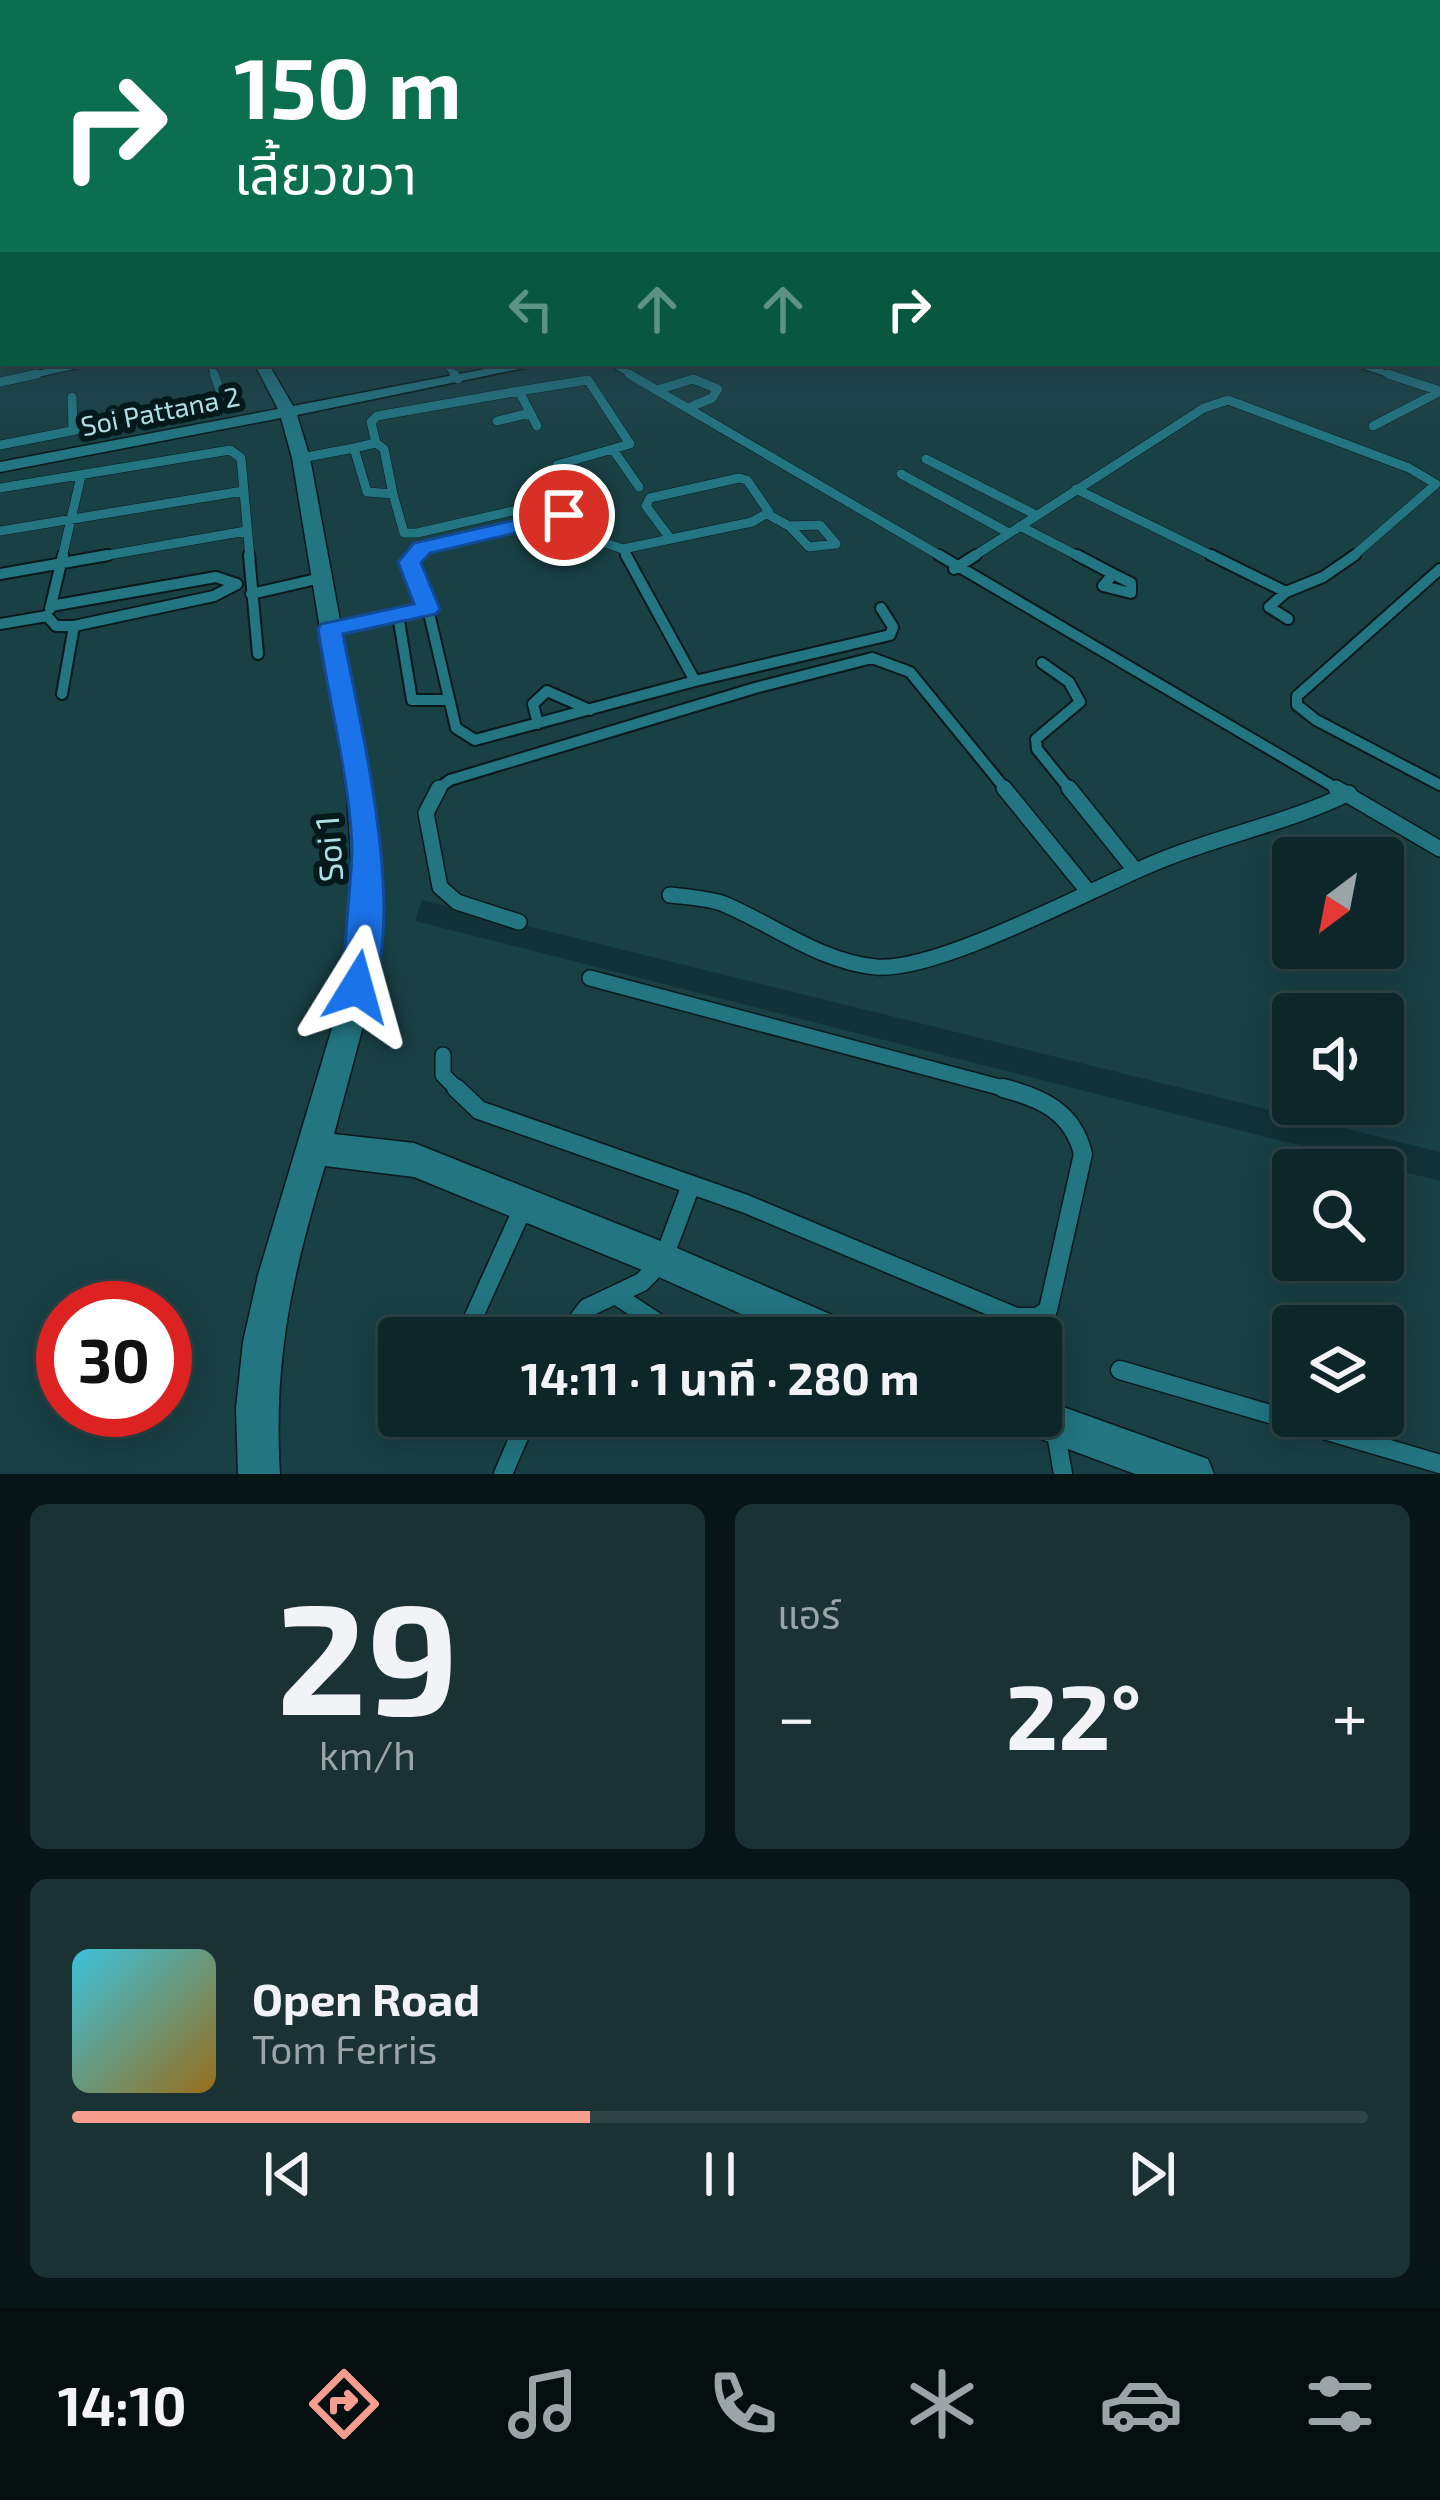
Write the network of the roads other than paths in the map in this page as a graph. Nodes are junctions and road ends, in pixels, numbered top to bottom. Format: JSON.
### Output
{"nodes":[{"id":1,"x":73,"y":366,"type":"edge"},
{"id":2,"x":211,"y":366,"type":"edge"},
{"id":3,"x":263,"y":366,"type":"edge"},
{"id":4,"x":448,"y":366,"type":"edge"},
{"id":5,"x":525,"y":366,"type":"edge"},
{"id":6,"x":617,"y":366,"type":"edge"},
{"id":7,"x":1364,"y":366,"type":"edge"},
{"id":8,"x":458,"y":379,"type":"junction"},
{"id":9,"x":0,"y":382,"type":"edge"},
{"id":10,"x":661,"y":388,"type":"junction"},
{"id":11,"x":519,"y":391,"type":"junction"},
{"id":12,"x":1438,"y":392,"type":"edge"},
{"id":13,"x":72,"y":397,"type":"dead end"},
{"id":14,"x":693,"y":406,"type":"junction"},
{"id":15,"x":288,"y":412,"type":"junction"},
{"id":16,"x":530,"y":413,"type":"junction"},
{"id":17,"x":497,"y":421,"type":"dead end"},
{"id":18,"x":537,"y":425,"type":"dead end"},
{"id":19,"x":1373,"y":426,"type":"dead end"},
{"id":20,"x":74,"y":431,"type":"junction"},
{"id":21,"x":376,"y":443,"type":"junction"},
{"id":22,"x":0,"y":445,"type":"edge"},
{"id":23,"x":354,"y":448,"type":"junction"},
{"id":24,"x":614,"y":451,"type":"junction"},
{"id":25,"x":302,"y":458,"type":"junction"},
{"id":26,"x":926,"y":459,"type":"dead end"},
{"id":27,"x":0,"y":467,"type":"edge"},
{"id":28,"x":901,"y":473,"type":"dead end"},
{"id":29,"x":82,"y":476,"type":"junction"},
{"id":30,"x":639,"y":487,"type":"dead end"},
{"id":31,"x":0,"y":488,"type":"edge"},
{"id":32,"x":1076,"y":489,"type":"junction"},
{"id":33,"x":243,"y":491,"type":"junction"},
{"id":34,"x":393,"y":494,"type":"junction"},
{"id":35,"x":769,"y":515,"type":"junction"},
{"id":36,"x":1036,"y":515,"type":"junction"},
{"id":37,"x":71,"y":519,"type":"junction"},
{"id":38,"x":789,"y":526,"type":"dead end"},
{"id":39,"x":1021,"y":526,"type":"junction"},
{"id":40,"x":0,"y":531,"type":"edge"},
{"id":41,"x":246,"y":531,"type":"junction"},
{"id":42,"x":1009,"y":533,"type":"junction"},
{"id":43,"x":670,"y":538,"type":"junction"},
{"id":44,"x":623,"y":549,"type":"junction"},
{"id":45,"x":60,"y":564,"type":"junction"},
{"id":46,"x":959,"y":565,"type":"junction"},
{"id":47,"x":1440,"y":569,"type":"edge"},
{"id":48,"x":1114,"y":573,"type":"dead end"},
{"id":49,"x":0,"y":574,"type":"edge"},
{"id":50,"x":321,"y":578,"type":"junction"},
{"id":51,"x":237,"y":584,"type":"junction"},
{"id":52,"x":251,"y":588,"type":"junction"},
{"id":53,"x":1286,"y":592,"type":"junction"},
{"id":54,"x":881,"y":608,"type":"dead end"},
{"id":55,"x":428,"y":609,"type":"junction"},
{"id":56,"x":49,"y":611,"type":"junction"},
{"id":57,"x":398,"y":616,"type":"junction"},
{"id":58,"x":1288,"y":619,"type":"dead end"},
{"id":59,"x":0,"y":624,"type":"edge"},
{"id":60,"x":74,"y":626,"type":"junction"},
{"id":61,"x":330,"y":629,"type":"junction"},
{"id":62,"x":258,"y":654,"type":"dead end"},
{"id":63,"x":1042,"y":663,"type":"dead end"},
{"id":64,"x":695,"y":681,"type":"junction"},
{"id":65,"x":62,"y":694,"type":"dead end"},
{"id":66,"x":449,"y":700,"type":"junction"},
{"id":67,"x":590,"y":710,"type":"junction"},
{"id":68,"x":538,"y":724,"type":"junction"},
{"id":69,"x":1440,"y":785,"type":"edge"},
{"id":70,"x":1343,"y":797,"type":"junction"},
{"id":71,"x":1440,"y":849,"type":"edge"},
{"id":72,"x":1135,"y":870,"type":"junction"},
{"id":73,"x":1088,"y":890,"type":"junction"},
{"id":74,"x":670,"y":895,"type":"dead end"},
{"id":75,"x":519,"y":922,"type":"dead end"},
{"id":76,"x":590,"y":978,"type":"dead end"},
{"id":77,"x":443,"y":1055,"type":"dead end"},
{"id":78,"x":313,"y":1148,"type":"junction"},
{"id":79,"x":692,"y":1185,"type":"junction"},
{"id":80,"x":524,"y":1204,"type":"junction"},
{"id":81,"x":663,"y":1260,"type":"junction"},
{"id":82,"x":617,"y":1296,"type":"junction"},
{"id":83,"x":473,"y":1317,"type":"edge"},
{"id":84,"x":580,"y":1317,"type":"edge"},
{"id":85,"x":649,"y":1317,"type":"edge"},
{"id":86,"x":792,"y":1317,"type":"edge"},
{"id":87,"x":1120,"y":1370,"type":"dead end"},
{"id":88,"x":1062,"y":1428,"type":"edge"},
{"id":89,"x":518,"y":1437,"type":"edge"},
{"id":90,"x":1049,"y":1437,"type":"edge"},
{"id":91,"x":1440,"y":1464,"type":"edge"},
{"id":92,"x":259,"y":1474,"type":"edge"},
{"id":93,"x":502,"y":1474,"type":"edge"},
{"id":94,"x":1063,"y":1474,"type":"edge"},
{"id":95,"x":1193,"y":1474,"type":"edge"}],
"edges":[{"from":1,"to":9,"type":"lane"},
{"from":2,"to":20,"type":"lane"},
{"from":3,"to":15,"type":"street","name":"Soi 1"},
{"from":4,"to":8,"type":"lane"},
{"from":5,"to":8,"type":"street","name":"Soi Pattana 2"},
{"from":6,"to":10,"type":"lane"},
{"from":7,"to":12,"type":"lane"},
{"from":8,"to":15,"type":"street","name":"Soi Pattana 2"},
{"from":10,"to":14,"type":"lane"},
{"from":10,"to":14,"type":"lane"},
{"from":11,"to":16,"type":"lane"},
{"from":11,"to":21,"type":"lane"},
{"from":11,"to":24,"type":"lane"},
{"from":12,"to":19,"type":"lane"},
{"from":13,"to":20,"type":"lane"},
{"from":14,"to":46,"type":"lane"},
{"from":15,"to":25,"type":"street","name":"Soi 1"},
{"from":15,"to":27,"type":"street","name":"Soi Pattana 2"},
{"from":16,"to":17,"type":"lane"},
{"from":16,"to":18,"type":"lane"},
{"from":20,"to":22,"type":"lane"},
{"from":21,"to":23,"type":"lane"},
{"from":21,"to":34,"type":"lane"},
{"from":23,"to":25,"type":"lane"},
{"from":23,"to":34,"type":"lane"},
{"from":24,"to":30,"type":"lane"},
{"from":24,"to":34,"type":"lane"},
{"from":25,"to":50,"type":"street","name":"Soi 1"},
{"from":26,"to":36,"type":"lane"},
{"from":28,"to":42,"type":"lane"},
{"from":29,"to":31,"type":"lane"},
{"from":29,"to":33,"type":"lane"},
{"from":29,"to":37,"type":"lane"},
{"from":32,"to":36,"type":"lane"},
{"from":32,"to":53,"type":"lane"},
{"from":32,"to":53,"type":"lane"},
{"from":33,"to":37,"type":"lane"},
{"from":33,"to":41,"type":"lane"},
{"from":35,"to":38,"type":"lane"},
{"from":35,"to":43,"type":"lane"},
{"from":35,"to":43,"type":"lane"},
{"from":36,"to":39,"type":"lane"},
{"from":37,"to":40,"type":"lane"},
{"from":37,"to":45,"type":"lane"},
{"from":39,"to":42,"type":"lane"},
{"from":39,"to":48,"type":"lane"},
{"from":41,"to":45,"type":"lane"},
{"from":41,"to":52,"type":"lane"},
{"from":42,"to":46,"type":"lane"},
{"from":43,"to":44,"type":"lane"},
{"from":44,"to":55,"type":"lane"},
{"from":44,"to":64,"type":"lane"},
{"from":45,"to":49,"type":"lane"},
{"from":45,"to":56,"type":"lane"},
{"from":46,"to":70,"type":"lane"},
{"from":47,"to":69,"type":"lane"},
{"from":50,"to":52,"type":"lane"},
{"from":50,"to":61,"type":"street","name":"Soi 1"},
{"from":51,"to":52,"type":"lane"},
{"from":51,"to":56,"type":"lane"},
{"from":51,"to":60,"type":"lane"},
{"from":52,"to":62,"type":"lane"},
{"from":53,"to":58,"type":"lane"},
{"from":54,"to":64,"type":"lane"},
{"from":55,"to":57,"type":"lane"},
{"from":55,"to":66,"type":"lane"},
{"from":56,"to":59,"type":"lane"},
{"from":56,"to":60,"type":"lane"},
{"from":57,"to":61,"type":"lane"},
{"from":57,"to":66,"type":"lane"},
{"from":60,"to":65,"type":"lane"},
{"from":61,"to":78,"type":"street","name":"Soi 1"},
{"from":63,"to":72,"type":"lane"},
{"from":64,"to":67,"type":"lane"},
{"from":66,"to":68,"type":"lane"},
{"from":67,"to":68,"type":"lane"},
{"from":67,"to":68,"type":"lane"},
{"from":70,"to":71,"type":"lane"},
{"from":70,"to":72,"type":"lane"},
{"from":72,"to":73,"type":"lane"},
{"from":73,"to":74,"type":"lane"},
{"from":73,"to":75,"type":"lane"},
{"from":76,"to":79,"type":"lane"},
{"from":77,"to":79,"type":"lane"},
{"from":78,"to":80,"type":"street"},
{"from":78,"to":92,"type":"street","name":"Soi 1"},
{"from":79,"to":81,"type":"lane"},
{"from":80,"to":81,"type":"street"},
{"from":80,"to":83,"type":"lane"},
{"from":81,"to":82,"type":"lane"},
{"from":81,"to":86,"type":"street"},
{"from":82,"to":84,"type":"lane"},
{"from":82,"to":85,"type":"lane"},
{"from":87,"to":91,"type":"lane"},
{"from":88,"to":95,"type":"street"},
{"from":89,"to":93,"type":"lane"},
{"from":90,"to":94,"type":"lane"}]}
